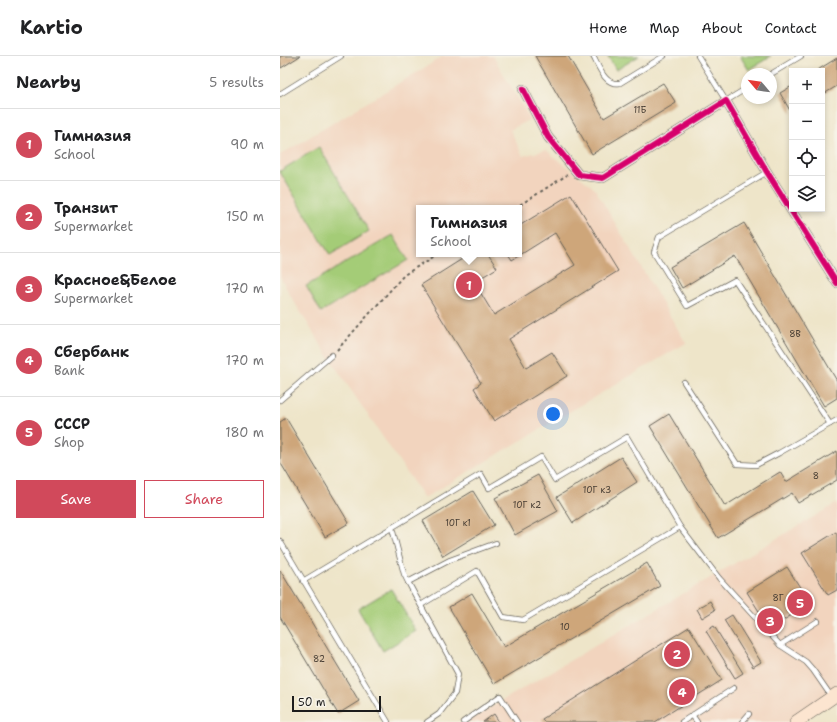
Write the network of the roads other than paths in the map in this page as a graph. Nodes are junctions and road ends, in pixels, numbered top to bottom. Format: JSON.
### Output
{"nodes":[{"id":1,"x":341,"y":56,"type":"edge"},
{"id":2,"x":593,"y":56,"type":"edge"},
{"id":3,"x":698,"y":56,"type":"edge"},
{"id":4,"x":801,"y":56,"type":"edge"},
{"id":5,"x":660,"y":57,"type":"edge"},
{"id":6,"x":777,"y":70,"type":"edge"},
{"id":7,"x":523,"y":89,"type":"dead end"},
{"id":8,"x":741,"y":92,"type":"edge"},
{"id":9,"x":280,"y":94,"type":"edge"},
{"id":10,"x":726,"y":101,"type":"junction"},
{"id":11,"x":767,"y":172,"type":"junction"},
{"id":12,"x":837,"y":283,"type":"edge"},
{"id":13,"x":332,"y":355,"type":"road end"},
{"id":14,"x":684,"y":382,"type":"dead end"},
{"id":15,"x":281,"y":397,"type":"edge"},
{"id":16,"x":837,"y":420,"type":"edge"},
{"id":17,"x":830,"y":424,"type":"junction"},
{"id":18,"x":680,"y":527,"type":"junction"},
{"id":19,"x":392,"y":528,"type":"junction"},
{"id":20,"x":280,"y":541,"type":"edge"},
{"id":21,"x":496,"y":543,"type":"dead end"},
{"id":22,"x":304,"y":581,"type":"junction"},
{"id":23,"x":408,"y":582,"type":"junction"},
{"id":24,"x":421,"y":605,"type":"junction"},
{"id":25,"x":818,"y":621,"type":"dead end"},
{"id":26,"x":780,"y":645,"type":"junction"},
{"id":27,"x":734,"y":688,"type":"dead end"},
{"id":28,"x":834,"y":696,"type":"edge"},
{"id":29,"x":749,"y":714,"type":"dead end"},
{"id":30,"x":692,"y":716,"type":"junction"},
{"id":31,"x":388,"y":722,"type":"edge"},
{"id":32,"x":427,"y":722,"type":"edge"},
{"id":33,"x":463,"y":722,"type":"edge"},
{"id":34,"x":517,"y":722,"type":"edge"},
{"id":35,"x":682,"y":722,"type":"edge"},
{"id":36,"x":697,"y":722,"type":"edge"},
{"id":37,"x":742,"y":722,"type":"edge"},
{"id":38,"x":796,"y":722,"type":"edge"}],
"edges":[{"from":1,"to":9,"type":"lane"},
{"from":2,"to":5,"type":"lane"},
{"from":3,"to":10,"type":"lane"},
{"from":4,"to":6,"type":"lane"},
{"from":7,"to":10,"type":"street"},
{"from":8,"to":10,"type":"lane"},
{"from":10,"to":11,"type":"street"},
{"from":11,"to":12,"type":"street"},
{"from":11,"to":17,"type":"lane"},
{"from":13,"to":15,"type":"lane"},
{"from":14,"to":17,"type":"lane"},
{"from":16,"to":17,"type":"lane"},
{"from":18,"to":19,"type":"lane"},
{"from":18,"to":24,"type":"lane"},
{"from":18,"to":26,"type":"lane"},
{"from":19,"to":22,"type":"lane"},
{"from":19,"to":23,"type":"lane"},
{"from":20,"to":22,"type":"lane"},
{"from":21,"to":23,"type":"lane"},
{"from":22,"to":31,"type":"lane"},
{"from":23,"to":24,"type":"lane"},
{"from":24,"to":32,"type":"lane"},
{"from":25,"to":26,"type":"lane"},
{"from":26,"to":28,"type":"lane"},
{"from":27,"to":30,"type":"lane"},
{"from":28,"to":38,"type":"main road"},
{"from":29,"to":37,"type":"lane"},
{"from":30,"to":35,"type":"lane"},
{"from":30,"to":36,"type":"lane"},
{"from":33,"to":34,"type":"lane"}]}
